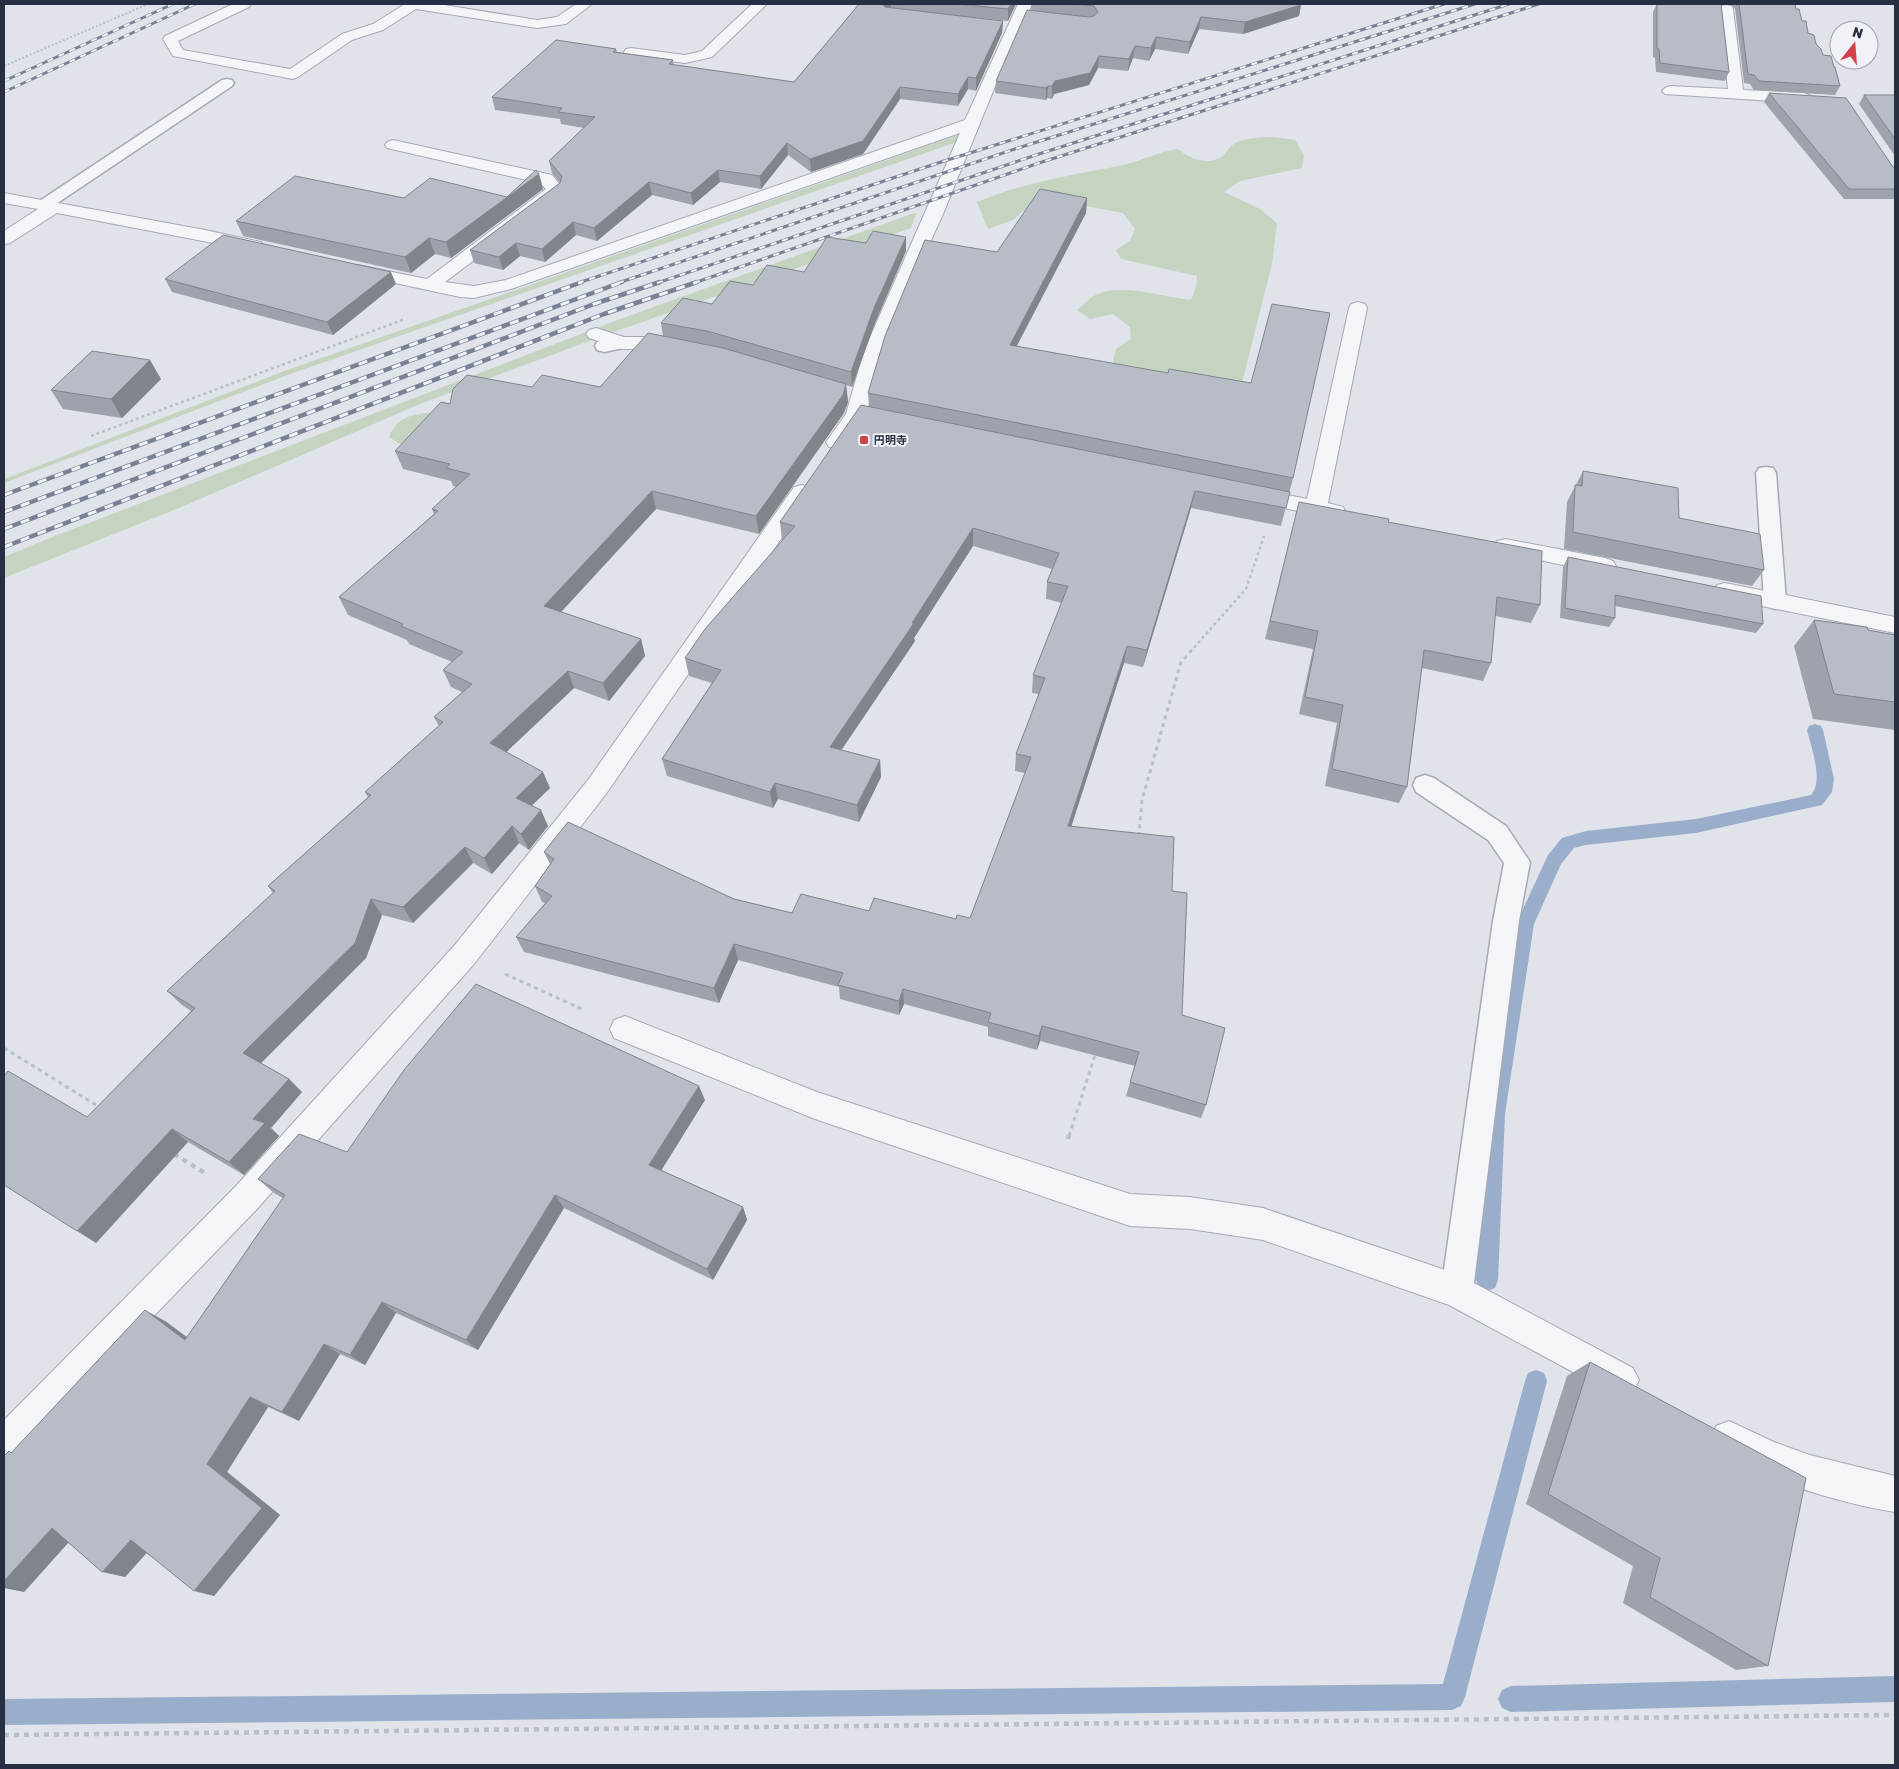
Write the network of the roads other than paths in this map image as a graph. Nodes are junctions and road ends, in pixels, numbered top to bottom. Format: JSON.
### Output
{"nodes":[{"id":1,"x":244,"y":4,"type":"edge"},
{"id":2,"x":414,"y":4,"type":"edge"},
{"id":3,"x":585,"y":4,"type":"edge"},
{"id":4,"x":760,"y":4,"type":"edge"},
{"id":5,"x":1726,"y":9,"type":"dead end"},
{"id":6,"x":1019,"y":18,"type":"edge"},
{"id":7,"x":631,"y":52,"type":"edge"},
{"id":8,"x":227,"y":83,"type":"dead end"},
{"id":9,"x":1670,"y":91,"type":"dead end"},
{"id":10,"x":1736,"y":94,"type":"junction"},
{"id":11,"x":1819,"y":99,"type":"edge"},
{"id":12,"x":973,"y":123,"type":"junction"},
{"id":13,"x":393,"y":145,"type":"dead end"},
{"id":14,"x":4,"y":198,"type":"edge"},
{"id":15,"x":49,"y":206,"type":"junction"},
{"id":16,"x":4,"y":239,"type":"edge"},
{"id":17,"x":271,"y":250,"type":"edge"},
{"id":18,"x":346,"y":267,"type":"edge"},
{"id":19,"x":429,"y":286,"type":"junction"},
{"id":20,"x":1358,"y":308,"type":"dead end"},
{"id":21,"x":607,"y":341,"type":"dead end"},
{"id":22,"x":692,"y":351,"type":"edge"},
{"id":23,"x":1766,"y":473,"type":"dead end"},
{"id":24,"x":1228,"y":490,"type":"edge"},
{"id":25,"x":1316,"y":508,"type":"junction"},
{"id":26,"x":1355,"y":516,"type":"edge"},
{"id":27,"x":1482,"y":541,"type":"edge"},
{"id":28,"x":1628,"y":571,"type":"edge"},
{"id":29,"x":1706,"y":587,"type":"edge"},
{"id":30,"x":1775,"y":601,"type":"junction"},
{"id":31,"x":1895,"y":625,"type":"edge"},
{"id":32,"x":1425,"y":785,"type":"dead end"},
{"id":33,"x":625,"y":1028,"type":"road end"},
{"id":34,"x":1457,"y":1290,"type":"junction"},
{"id":35,"x":1645,"y":1393,"type":"edge"},
{"id":36,"x":1704,"y":1426,"type":"edge"},
{"id":37,"x":4,"y":1445,"type":"edge"},
{"id":38,"x":1895,"y":1494,"type":"edge"}],
"edges":[{"from":1,"to":2,"type":"street"},
{"from":2,"to":3,"type":"street"},
{"from":4,"to":7,"type":"street"},
{"from":5,"to":10,"type":"street"},
{"from":6,"to":12,"type":"street"},
{"from":8,"to":15,"type":"lane"},
{"from":9,"to":10,"type":"street"},
{"from":10,"to":11,"type":"street"},
{"from":12,"to":19,"type":"street"},
{"from":12,"to":37,"type":"street"},
{"from":13,"to":19,"type":"street"},
{"from":14,"to":15,"type":"street"},
{"from":15,"to":16,"type":"street"},
{"from":15,"to":17,"type":"street"},
{"from":18,"to":19,"type":"street"},
{"from":20,"to":25,"type":"street"},
{"from":21,"to":22,"type":"street"},
{"from":23,"to":30,"type":"lane"},
{"from":24,"to":25,"type":"street"},
{"from":25,"to":26,"type":"street"},
{"from":27,"to":28,"type":"street"},
{"from":29,"to":30,"type":"street"},
{"from":30,"to":31,"type":"street"},
{"from":32,"to":34,"type":"lane"},
{"from":33,"to":34,"type":"street"},
{"from":34,"to":35,"type":"street"},
{"from":36,"to":38,"type":"street"}]}
